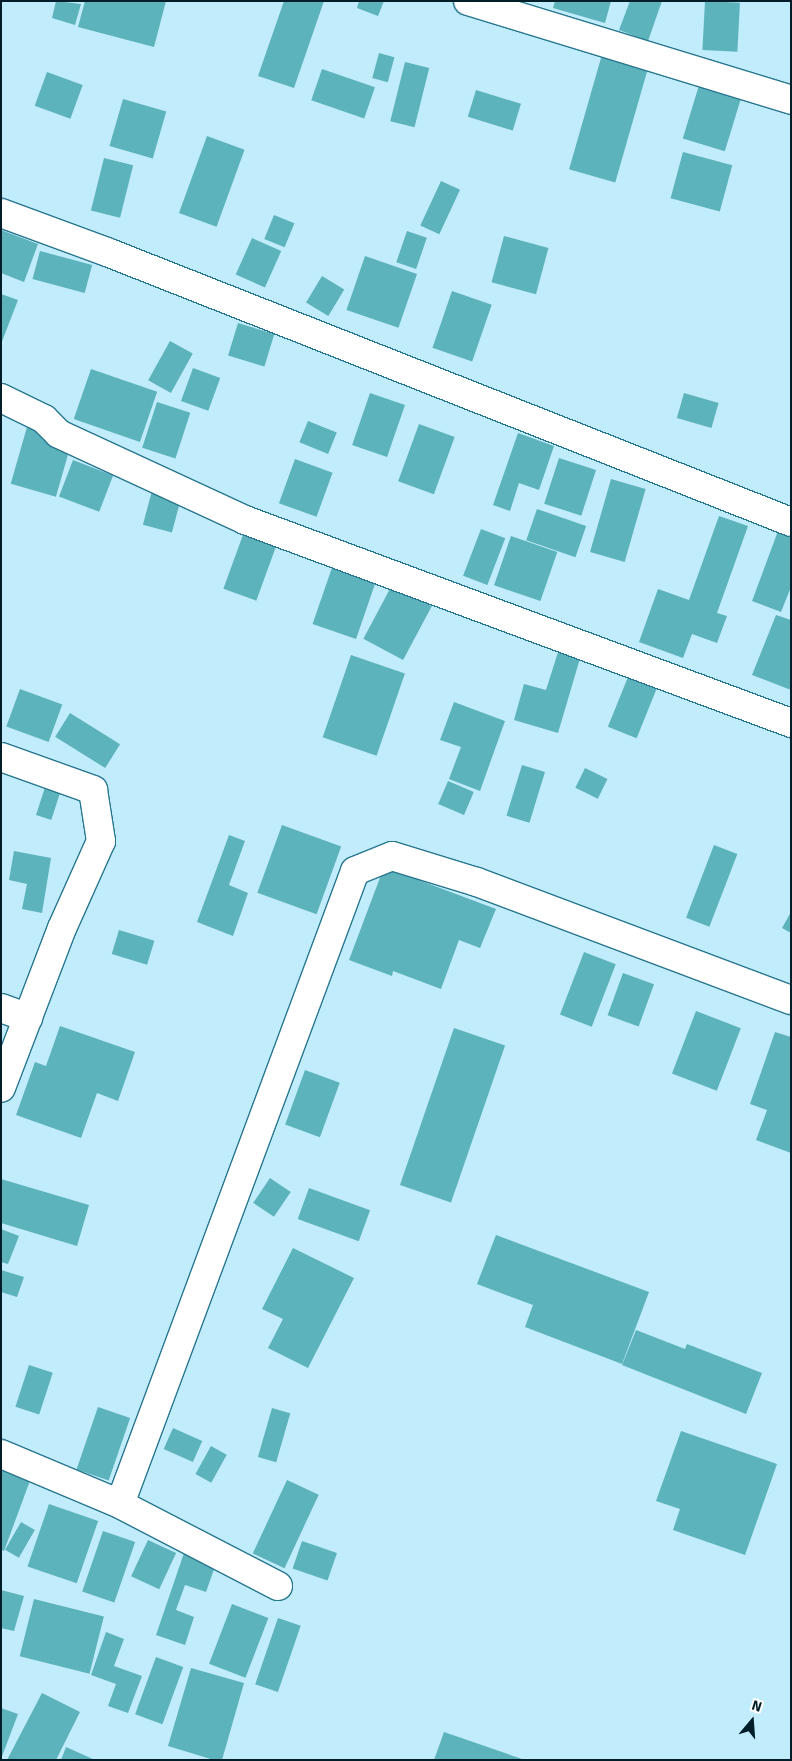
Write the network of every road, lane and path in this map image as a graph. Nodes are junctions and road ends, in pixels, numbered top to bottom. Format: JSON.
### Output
{"nodes":[{"id":1,"x":468,"y":1,"type":"edge"},
{"id":2,"x":791,"y":100,"type":"edge"},
{"id":3,"x":1,"y":213,"type":"edge"},
{"id":4,"x":1,"y":398,"type":"edge"},
{"id":5,"x":791,"y":522,"type":"edge"},
{"id":6,"x":791,"y":723,"type":"edge"},
{"id":7,"x":1,"y":757,"type":"edge"},
{"id":8,"x":791,"y":1000,"type":"edge"},
{"id":9,"x":1,"y":1008,"type":"edge"},
{"id":10,"x":28,"y":1018,"type":"junction"},
{"id":11,"x":1,"y":1088,"type":"edge"},
{"id":12,"x":1,"y":1454,"type":"edge"},
{"id":13,"x":120,"y":1504,"type":"junction"},
{"id":14,"x":278,"y":1586,"type":"dead end"}],
"edges":[{"from":1,"to":2,"type":"street"},
{"from":3,"to":5,"type":"street"},
{"from":4,"to":6,"type":"street"},
{"from":7,"to":10,"type":"street"},
{"from":8,"to":13,"type":"street"},
{"from":9,"to":10,"type":"street"},
{"from":10,"to":11,"type":"street"},
{"from":12,"to":13,"type":"street"},
{"from":13,"to":14,"type":"street"}]}
